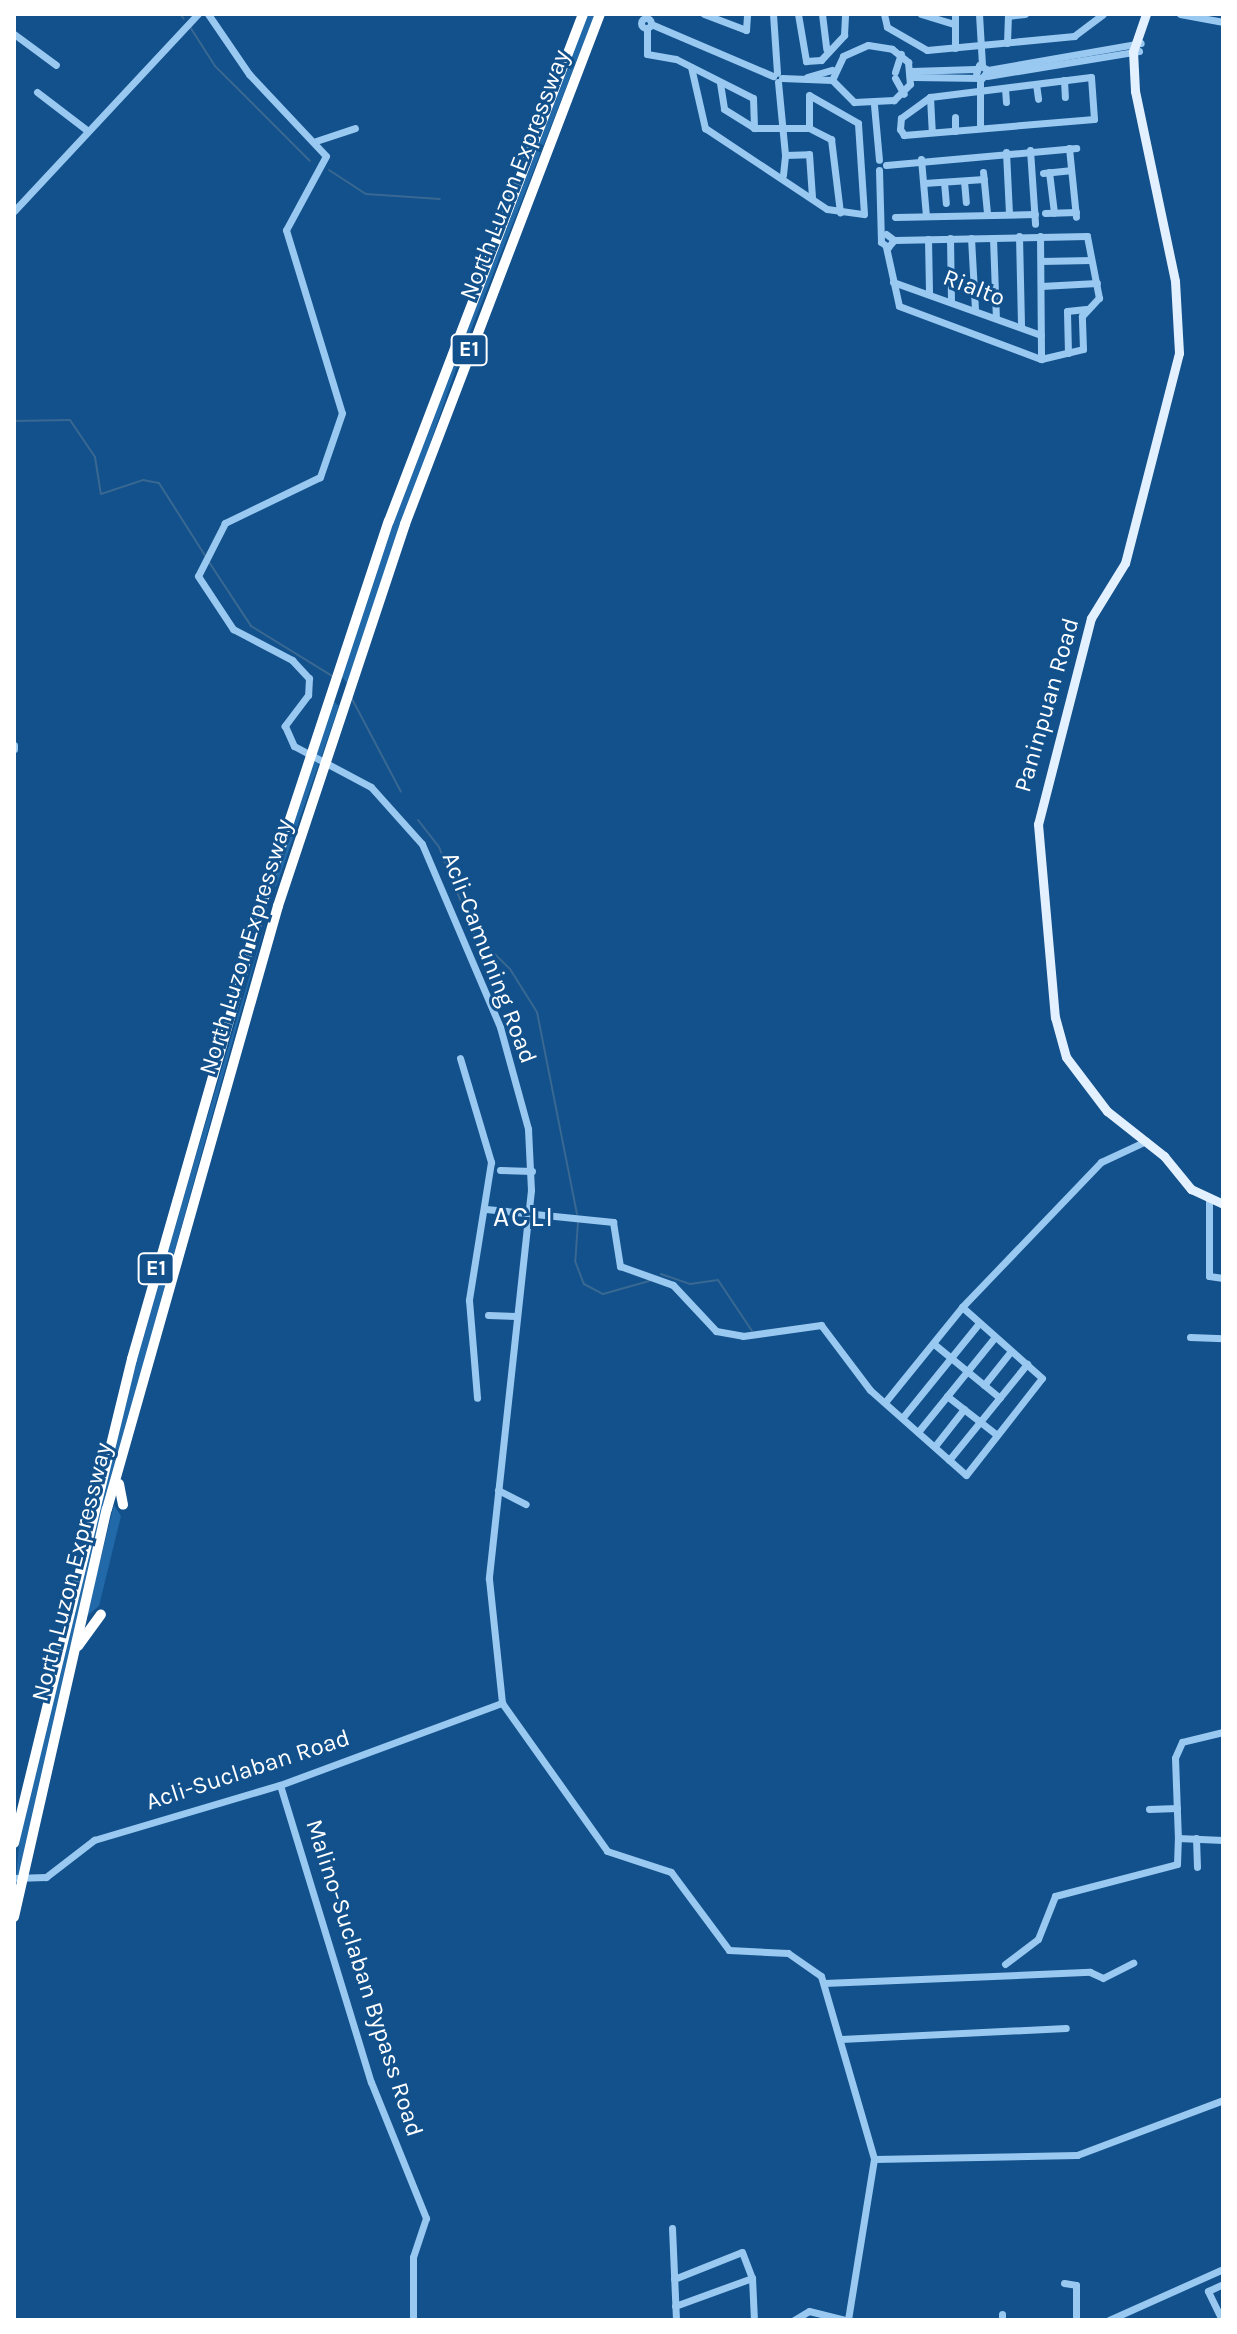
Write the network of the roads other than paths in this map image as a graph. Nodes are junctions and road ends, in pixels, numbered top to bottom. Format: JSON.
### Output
{"nodes":[{"id":1,"x":198,"y":14,"type":"edge"},
{"id":2,"x":208,"y":14,"type":"edge"},
{"id":3,"x":583,"y":14,"type":"edge"},
{"id":4,"x":600,"y":14,"type":"edge"},
{"id":5,"x":704,"y":14,"type":"edge"},
{"id":6,"x":747,"y":14,"type":"edge"},
{"id":7,"x":773,"y":14,"type":"edge"},
{"id":8,"x":798,"y":14,"type":"edge"},
{"id":9,"x":822,"y":14,"type":"edge"},
{"id":10,"x":845,"y":14,"type":"edge"},
{"id":11,"x":884,"y":14,"type":"edge"},
{"id":12,"x":921,"y":14,"type":"edge"},
{"id":13,"x":955,"y":14,"type":"edge"},
{"id":14,"x":979,"y":14,"type":"edge"},
{"id":15,"x":1025,"y":14,"type":"edge"},
{"id":16,"x":1103,"y":14,"type":"edge"},
{"id":17,"x":1149,"y":14,"type":"edge"},
{"id":18,"x":1180,"y":14,"type":"edge"},
{"id":19,"x":1008,"y":15,"type":"edge"},
{"id":20,"x":930,"y":16,"type":"edge"},
{"id":21,"x":1203,"y":17,"type":"edge"},
{"id":22,"x":723,"y":18,"type":"edge"},
{"id":23,"x":630,"y":22,"type":"dead end"},
{"id":24,"x":647,"y":22,"type":"edge"},
{"id":25,"x":1223,"y":22,"type":"edge"},
{"id":26,"x":954,"y":24,"type":"junction"},
{"id":27,"x":14,"y":34,"type":"edge"},
{"id":28,"x":1007,"y":43,"type":"junction"},
{"id":29,"x":979,"y":47,"type":"junction"},
{"id":30,"x":1137,"y":47,"type":"junction"},
{"id":31,"x":955,"y":48,"type":"junction"},
{"id":32,"x":826,"y":49,"type":"junction"},
{"id":33,"x":901,"y":54,"type":"junction"},
{"id":34,"x":821,"y":60,"type":"junction"},
{"id":35,"x":56,"y":65,"type":"dead end"},
{"id":36,"x":691,"y":67,"type":"junction"},
{"id":37,"x":830,"y":71,"type":"junction"},
{"id":38,"x":981,"y":72,"type":"junction"},
{"id":39,"x":912,"y":74,"type":"junction"},
{"id":40,"x":778,"y":77,"type":"junction"},
{"id":41,"x":803,"y":78,"type":"junction"},
{"id":42,"x":832,"y":80,"type":"junction"},
{"id":43,"x":1064,"y":80,"type":"junction"},
{"id":44,"x":720,"y":83,"type":"junction"},
{"id":45,"x":1036,"y":84,"type":"junction"},
{"id":46,"x":1005,"y":88,"type":"junction"},
{"id":47,"x":979,"y":91,"type":"junction"},
{"id":48,"x":37,"y":92,"type":"dead end"},
{"id":49,"x":904,"y":94,"type":"junction"},
{"id":50,"x":930,"y":97,"type":"junction"},
{"id":51,"x":1065,"y":97,"type":"dead end"},
{"id":52,"x":1038,"y":99,"type":"dead end"},
{"id":53,"x":1006,"y":102,"type":"dead end"},
{"id":54,"x":874,"y":105,"type":"junction"},
{"id":55,"x":955,"y":117,"type":"dead end"},
{"id":56,"x":355,"y":128,"type":"dead end"},
{"id":57,"x":754,"y":128,"type":"junction"},
{"id":58,"x":809,"y":128,"type":"junction"},
{"id":59,"x":980,"y":128,"type":"junction"},
{"id":60,"x":783,"y":130,"type":"junction"},
{"id":61,"x":88,"y":131,"type":"junction"},
{"id":62,"x":955,"y":131,"type":"junction"},
{"id":63,"x":932,"y":132,"type":"junction"},
{"id":64,"x":316,"y":141,"type":"junction"},
{"id":65,"x":979,"y":142,"type":"dead end"},
{"id":66,"x":1030,"y":150,"type":"junction"},
{"id":67,"x":1006,"y":152,"type":"junction"},
{"id":68,"x":785,"y":155,"type":"junction"},
{"id":69,"x":979,"y":155,"type":"junction"},
{"id":70,"x":921,"y":159,"type":"junction"},
{"id":71,"x":881,"y":165,"type":"junction"},
{"id":72,"x":1070,"y":170,"type":"junction"},
{"id":73,"x":783,"y":175,"type":"junction"},
{"id":74,"x":964,"y":181,"type":"junction"},
{"id":75,"x":944,"y":182,"type":"junction"},
{"id":76,"x":924,"y":183,"type":"junction"},
{"id":77,"x":812,"y":197,"type":"junction"},
{"id":78,"x":966,"y":202,"type":"dead end"},
{"id":79,"x":946,"y":203,"type":"dead end"},
{"id":80,"x":14,"y":211,"type":"edge"},
{"id":81,"x":840,"y":212,"type":"junction"},
{"id":82,"x":987,"y":213,"type":"junction"},
{"id":83,"x":1009,"y":213,"type":"junction"},
{"id":84,"x":1045,"y":213,"type":"dead end"},
{"id":85,"x":1054,"y":213,"type":"junction"},
{"id":86,"x":1035,"y":214,"type":"junction"},
{"id":87,"x":926,"y":216,"type":"junction"},
{"id":88,"x":895,"y":217,"type":"dead end"},
{"id":89,"x":1035,"y":224,"type":"dead end"},
{"id":90,"x":886,"y":234,"type":"junction"},
{"id":91,"x":1019,"y":236,"type":"junction"},
{"id":92,"x":1040,"y":236,"type":"junction"},
{"id":93,"x":950,"y":238,"type":"junction"},
{"id":94,"x":971,"y":238,"type":"junction"},
{"id":95,"x":993,"y":238,"type":"junction"},
{"id":96,"x":928,"y":239,"type":"junction"},
{"id":97,"x":894,"y":240,"type":"junction"},
{"id":98,"x":886,"y":247,"type":"junction"},
{"id":99,"x":1091,"y":260,"type":"junction"},
{"id":100,"x":1041,"y":261,"type":"junction"},
{"id":101,"x":893,"y":282,"type":"junction"},
{"id":102,"x":1097,"y":283,"type":"junction"},
{"id":103,"x":1041,"y":286,"type":"junction"},
{"id":104,"x":929,"y":293,"type":"junction"},
{"id":105,"x":951,"y":301,"type":"junction"},
{"id":106,"x":1086,"y":309,"type":"junction"},
{"id":107,"x":975,"y":310,"type":"junction"},
{"id":108,"x":996,"y":318,"type":"junction"},
{"id":109,"x":1021,"y":327,"type":"junction"},
{"id":110,"x":1041,"y":335,"type":"junction"},
{"id":111,"x":1068,"y":353,"type":"junction"},
{"id":112,"x":1041,"y":359,"type":"junction"},
{"id":113,"x":460,"y":1058,"type":"dead end"},
{"id":114,"x":1146,"y":1141,"type":"junction"},
{"id":115,"x":500,"y":1170,"type":"dead end"},
{"id":116,"x":532,"y":1171,"type":"junction"},
{"id":117,"x":1209,"y":1201,"type":"junction"},
{"id":118,"x":1223,"y":1204,"type":"edge"},
{"id":119,"x":486,"y":1209,"type":"junction"},
{"id":120,"x":528,"y":1213,"type":"junction"},
{"id":121,"x":1223,"y":1278,"type":"edge"},
{"id":122,"x":962,"y":1307,"type":"junction"},
{"id":123,"x":488,"y":1315,"type":"dead end"},
{"id":124,"x":517,"y":1316,"type":"junction"},
{"id":125,"x":979,"y":1323,"type":"junction"},
{"id":126,"x":995,"y":1337,"type":"junction"},
{"id":127,"x":1190,"y":1337,"type":"dead end"},
{"id":128,"x":1223,"y":1338,"type":"edge"},
{"id":129,"x":934,"y":1344,"type":"junction"},
{"id":130,"x":1011,"y":1351,"type":"junction"},
{"id":131,"x":951,"y":1358,"type":"junction"},
{"id":132,"x":147,"y":1360,"type":"junction"},
{"id":133,"x":1027,"y":1364,"type":"junction"},
{"id":134,"x":967,"y":1372,"type":"junction"},
{"id":135,"x":984,"y":1385,"type":"junction"},
{"id":136,"x":947,"y":1396,"type":"junction"},
{"id":137,"x":477,"y":1398,"type":"dead end"},
{"id":138,"x":1000,"y":1398,"type":"junction"},
{"id":139,"x":886,"y":1401,"type":"junction"},
{"id":140,"x":964,"y":1409,"type":"junction"},
{"id":141,"x":903,"y":1417,"type":"junction"},
{"id":142,"x":981,"y":1421,"type":"junction"},
{"id":143,"x":918,"y":1432,"type":"junction"},
{"id":144,"x":997,"y":1435,"type":"junction"},
{"id":145,"x":935,"y":1446,"type":"junction"},
{"id":146,"x":949,"y":1460,"type":"junction"},
{"id":147,"x":498,"y":1490,"type":"junction"},
{"id":148,"x":526,"y":1504,"type":"dead end"},
{"id":149,"x":123,"y":1505,"type":"dead end"},
{"id":150,"x":101,"y":1614,"type":"dead end"},
{"id":151,"x":502,"y":1703,"type":"junction"},
{"id":152,"x":1223,"y":1732,"type":"edge"},
{"id":153,"x":48,"y":1756,"type":"junction"},
{"id":154,"x":280,"y":1785,"type":"junction"},
{"id":155,"x":1177,"y":1808,"type":"junction"},
{"id":156,"x":1149,"y":1809,"type":"dead end"},
{"id":157,"x":1178,"y":1838,"type":"junction"},
{"id":158,"x":1196,"y":1838,"type":"junction"},
{"id":159,"x":1223,"y":1840,"type":"edge"},
{"id":160,"x":14,"y":1843,"type":"edge"},
{"id":161,"x":1197,"y":1867,"type":"dead end"},
{"id":162,"x":14,"y":1878,"type":"edge"},
{"id":163,"x":14,"y":1917,"type":"edge"},
{"id":164,"x":1133,"y":1963,"type":"dead end"},
{"id":165,"x":1005,"y":1964,"type":"dead end"},
{"id":166,"x":824,"y":1983,"type":"junction"},
{"id":167,"x":845,"y":1984,"type":"junction"},
{"id":168,"x":829,"y":2000,"type":"junction"},
{"id":169,"x":1066,"y":2028,"type":"dead end"},
{"id":170,"x":841,"y":2039,"type":"junction"},
{"id":171,"x":1223,"y":2100,"type":"edge"},
{"id":172,"x":874,"y":2159,"type":"junction"},
{"id":173,"x":672,"y":2228,"type":"dead end"},
{"id":174,"x":1223,"y":2269,"type":"edge"},
{"id":175,"x":752,"y":2278,"type":"junction"},
{"id":176,"x":674,"y":2279,"type":"junction"},
{"id":177,"x":1064,"y":2283,"type":"dead end"},
{"id":178,"x":1223,"y":2284,"type":"edge"},
{"id":179,"x":675,"y":2306,"type":"junction"},
{"id":180,"x":413,"y":2320,"type":"edge"},
{"id":181,"x":676,"y":2320,"type":"edge"},
{"id":182,"x":754,"y":2320,"type":"edge"},
{"id":183,"x":794,"y":2320,"type":"edge"},
{"id":184,"x":846,"y":2320,"type":"edge"},
{"id":185,"x":1076,"y":2320,"type":"edge"},
{"id":186,"x":1109,"y":2320,"type":"edge"},
{"id":187,"x":1222,"y":2320,"type":"edge"}],
"edges":[{"from":1,"to":61,"type":"street"},
{"from":2,"to":64,"type":"street"},
{"from":3,"to":160,"type":"highway","name":"North Luzon Expressway","number":"E1"},
{"from":4,"to":132,"type":"highway","name":"North Luzon Expressway","number":"E1"},
{"from":5,"to":22,"type":"street"},
{"from":6,"to":22,"type":"street"},
{"from":7,"to":40,"type":"street"},
{"from":8,"to":34,"type":"street"},
{"from":9,"to":32,"type":"street"},
{"from":10,"to":32,"type":"street"},
{"from":11,"to":31,"type":"street"},
{"from":12,"to":20,"type":"street"},
{"from":13,"to":26,"type":"street"},
{"from":14,"to":29,"type":"street"},
{"from":15,"to":19,"type":"street"},
{"from":16,"to":28,"type":"street"},
{"from":17,"to":30,"type":"main road","name":"Paninpuan Road"},
{"from":18,"to":21,"type":"street"},
{"from":19,"to":28,"type":"street"},
{"from":20,"to":26,"type":"street"},
{"from":21,"to":25,"type":"street"},
{"from":23,"to":24,"type":"street"},
{"from":24,"to":36,"type":"street"},
{"from":24,"to":40,"type":"street"},
{"from":26,"to":31,"type":"street"},
{"from":27,"to":35,"type":"street"},
{"from":28,"to":29,"type":"street"},
{"from":29,"to":31,"type":"street"},
{"from":29,"to":38,"type":"street"},
{"from":30,"to":38,"type":"street"},
{"from":30,"to":114,"type":"main road","name":"Paninpuan Road"},
{"from":32,"to":34,"type":"street"},
{"from":33,"to":37,"type":"street"},
{"from":33,"to":39,"type":"street"},
{"from":33,"to":49,"type":"street"},
{"from":34,"to":37,"type":"street"},
{"from":36,"to":44,"type":"street"},
{"from":36,"to":73,"type":"street"},
{"from":37,"to":41,"type":"street"},
{"from":37,"to":42,"type":"street"},
{"from":38,"to":39,"type":"street"},
{"from":38,"to":47,"type":"street"},
{"from":39,"to":49,"type":"street"},
{"from":40,"to":41,"type":"street"},
{"from":40,"to":60,"type":"street"},
{"from":41,"to":42,"type":"street"},
{"from":42,"to":54,"type":"street"},
{"from":43,"to":45,"type":"street"},
{"from":43,"to":51,"type":"street"},
{"from":43,"to":59,"type":"street"},
{"from":44,"to":57,"type":"street"},
{"from":44,"to":57,"type":"street"},
{"from":45,"to":46,"type":"street"},
{"from":45,"to":52,"type":"street"},
{"from":46,"to":47,"type":"street"},
{"from":46,"to":53,"type":"street"},
{"from":47,"to":50,"type":"street"},
{"from":47,"to":59,"type":"street"},
{"from":48,"to":61,"type":"street"},
{"from":49,"to":54,"type":"street"},
{"from":50,"to":63,"type":"street"},
{"from":50,"to":63,"type":"street"},
{"from":54,"to":71,"type":"street"},
{"from":55,"to":62,"type":"street"},
{"from":56,"to":64,"type":"street"},
{"from":57,"to":60,"type":"street"},
{"from":58,"to":60,"type":"street"},
{"from":58,"to":81,"type":"street"},
{"from":58,"to":81,"type":"street"},
{"from":59,"to":62,"type":"street"},
{"from":60,"to":68,"type":"street"},
{"from":61,"to":80,"type":"street"},
{"from":62,"to":63,"type":"street"},
{"from":64,"to":116,"type":"street","name":"Acli-Camuning Road"},
{"from":65,"to":69,"type":"street"},
{"from":66,"to":67,"type":"street"},
{"from":66,"to":72,"type":"street"},
{"from":66,"to":86,"type":"street"},
{"from":67,"to":69,"type":"street"},
{"from":67,"to":83,"type":"street"},
{"from":68,"to":73,"type":"street"},
{"from":68,"to":77,"type":"street"},
{"from":69,"to":70,"type":"street"},
{"from":70,"to":71,"type":"street"},
{"from":70,"to":76,"type":"street"},
{"from":71,"to":90,"type":"street"},
{"from":72,"to":85,"type":"street"},
{"from":72,"to":85,"type":"street"},
{"from":73,"to":77,"type":"street"},
{"from":74,"to":75,"type":"street"},
{"from":74,"to":78,"type":"street"},
{"from":74,"to":82,"type":"street"},
{"from":75,"to":76,"type":"street"},
{"from":75,"to":79,"type":"street"},
{"from":76,"to":87,"type":"street"},
{"from":77,"to":81,"type":"street"},
{"from":82,"to":83,"type":"street"},
{"from":82,"to":87,"type":"street"},
{"from":83,"to":86,"type":"street"},
{"from":84,"to":85,"type":"street"},
{"from":86,"to":89,"type":"street"},
{"from":87,"to":88,"type":"street"},
{"from":90,"to":97,"type":"street"},
{"from":90,"to":98,"type":"street"},
{"from":91,"to":92,"type":"street"},
{"from":91,"to":95,"type":"street"},
{"from":91,"to":109,"type":"street"},
{"from":92,"to":99,"type":"street"},
{"from":92,"to":100,"type":"street"},
{"from":93,"to":94,"type":"street"},
{"from":93,"to":96,"type":"street"},
{"from":93,"to":105,"type":"street"},
{"from":94,"to":95,"type":"street"},
{"from":94,"to":107,"type":"street"},
{"from":95,"to":108,"type":"street"},
{"from":96,"to":97,"type":"street"},
{"from":96,"to":104,"type":"street"},
{"from":97,"to":98,"type":"street"},
{"from":98,"to":101,"type":"street"},
{"from":99,"to":100,"type":"street"},
{"from":99,"to":102,"type":"street"},
{"from":100,"to":103,"type":"street"},
{"from":101,"to":104,"type":"street","name":"Rialto"},
{"from":101,"to":112,"type":"street"},
{"from":102,"to":103,"type":"street"},
{"from":102,"to":106,"type":"street"},
{"from":103,"to":110,"type":"street"},
{"from":104,"to":105,"type":"street","name":"Rialto"},
{"from":105,"to":107,"type":"street","name":"Rialto"},
{"from":106,"to":111,"type":"street"},
{"from":106,"to":111,"type":"street"},
{"from":107,"to":108,"type":"street","name":"Rialto"},
{"from":108,"to":109,"type":"street","name":"Rialto"},
{"from":109,"to":110,"type":"street","name":"Rialto"},
{"from":110,"to":112,"type":"street"},
{"from":111,"to":112,"type":"street"},
{"from":113,"to":119,"type":"street"},
{"from":114,"to":117,"type":"main road","name":"Paninpuan Road"},
{"from":114,"to":122,"type":"street"},
{"from":115,"to":116,"type":"street"},
{"from":116,"to":120,"type":"street","name":"Acli-Camuning Road"},
{"from":117,"to":118,"type":"main road"},
{"from":117,"to":121,"type":"street"},
{"from":119,"to":120,"type":"street"},
{"from":119,"to":137,"type":"street"},
{"from":120,"to":124,"type":"street","name":"Acli-Camuning Road"},
{"from":120,"to":139,"type":"street"},
{"from":122,"to":125,"type":"street"},
{"from":122,"to":129,"type":"street"},
{"from":123,"to":124,"type":"street"},
{"from":124,"to":147,"type":"street","name":"Acli-Camuning Road"},
{"from":125,"to":126,"type":"street"},
{"from":125,"to":131,"type":"street"},
{"from":126,"to":130,"type":"street"},
{"from":126,"to":134,"type":"street"},
{"from":127,"to":128,"type":"street"},
{"from":129,"to":131,"type":"street"},
{"from":129,"to":139,"type":"street"},
{"from":130,"to":133,"type":"street"},
{"from":130,"to":135,"type":"street"},
{"from":131,"to":134,"type":"street"},
{"from":131,"to":141,"type":"street"},
{"from":132,"to":149,"type":"highway"},
{"from":132,"to":153,"type":"highway","name":"North Luzon Expressway","number":"E1"},
{"from":133,"to":138,"type":"street"},
{"from":133,"to":144,"type":"street"},
{"from":134,"to":135,"type":"street"},
{"from":134,"to":136,"type":"street"},
{"from":135,"to":138,"type":"street"},
{"from":136,"to":140,"type":"street"},
{"from":136,"to":143,"type":"street"},
{"from":138,"to":142,"type":"street"},
{"from":139,"to":141,"type":"street"},
{"from":140,"to":142,"type":"street"},
{"from":140,"to":145,"type":"street"},
{"from":141,"to":143,"type":"street"},
{"from":142,"to":144,"type":"street"},
{"from":142,"to":146,"type":"street"},
{"from":143,"to":145,"type":"street"},
{"from":144,"to":146,"type":"street"},
{"from":145,"to":146,"type":"street"},
{"from":147,"to":148,"type":"street"},
{"from":147,"to":151,"type":"street","name":"Acli-Camuning Road"},
{"from":150,"to":153,"type":"highway"},
{"from":151,"to":154,"type":"street","name":"Acli-Suclaban Road"},
{"from":151,"to":166,"type":"street"},
{"from":152,"to":155,"type":"street"},
{"from":153,"to":163,"type":"highway","name":"North Luzon Expressway","number":"E1"},
{"from":154,"to":162,"type":"street","name":"Acli-Suclaban Road"},
{"from":154,"to":180,"type":"street","name":"Malino-Suclaban Bypass Road"},
{"from":155,"to":156,"type":"street"},
{"from":155,"to":157,"type":"street"},
{"from":157,"to":158,"type":"street"},
{"from":157,"to":165,"type":"street"},
{"from":158,"to":159,"type":"street"},
{"from":158,"to":161,"type":"street"},
{"from":164,"to":167,"type":"street"},
{"from":166,"to":167,"type":"street"},
{"from":166,"to":168,"type":"street"},
{"from":167,"to":168,"type":"street"},
{"from":168,"to":170,"type":"street"},
{"from":169,"to":170,"type":"street"},
{"from":170,"to":172,"type":"street"},
{"from":171,"to":172,"type":"street"},
{"from":172,"to":184,"type":"street"},
{"from":173,"to":176,"type":"street"},
{"from":174,"to":186,"type":"street"},
{"from":175,"to":176,"type":"street"},
{"from":175,"to":179,"type":"street"},
{"from":175,"to":182,"type":"street"},
{"from":176,"to":179,"type":"street"},
{"from":177,"to":185,"type":"street"},
{"from":178,"to":187,"type":"street"},
{"from":179,"to":181,"type":"street"},
{"from":183,"to":184,"type":"street"}]}
